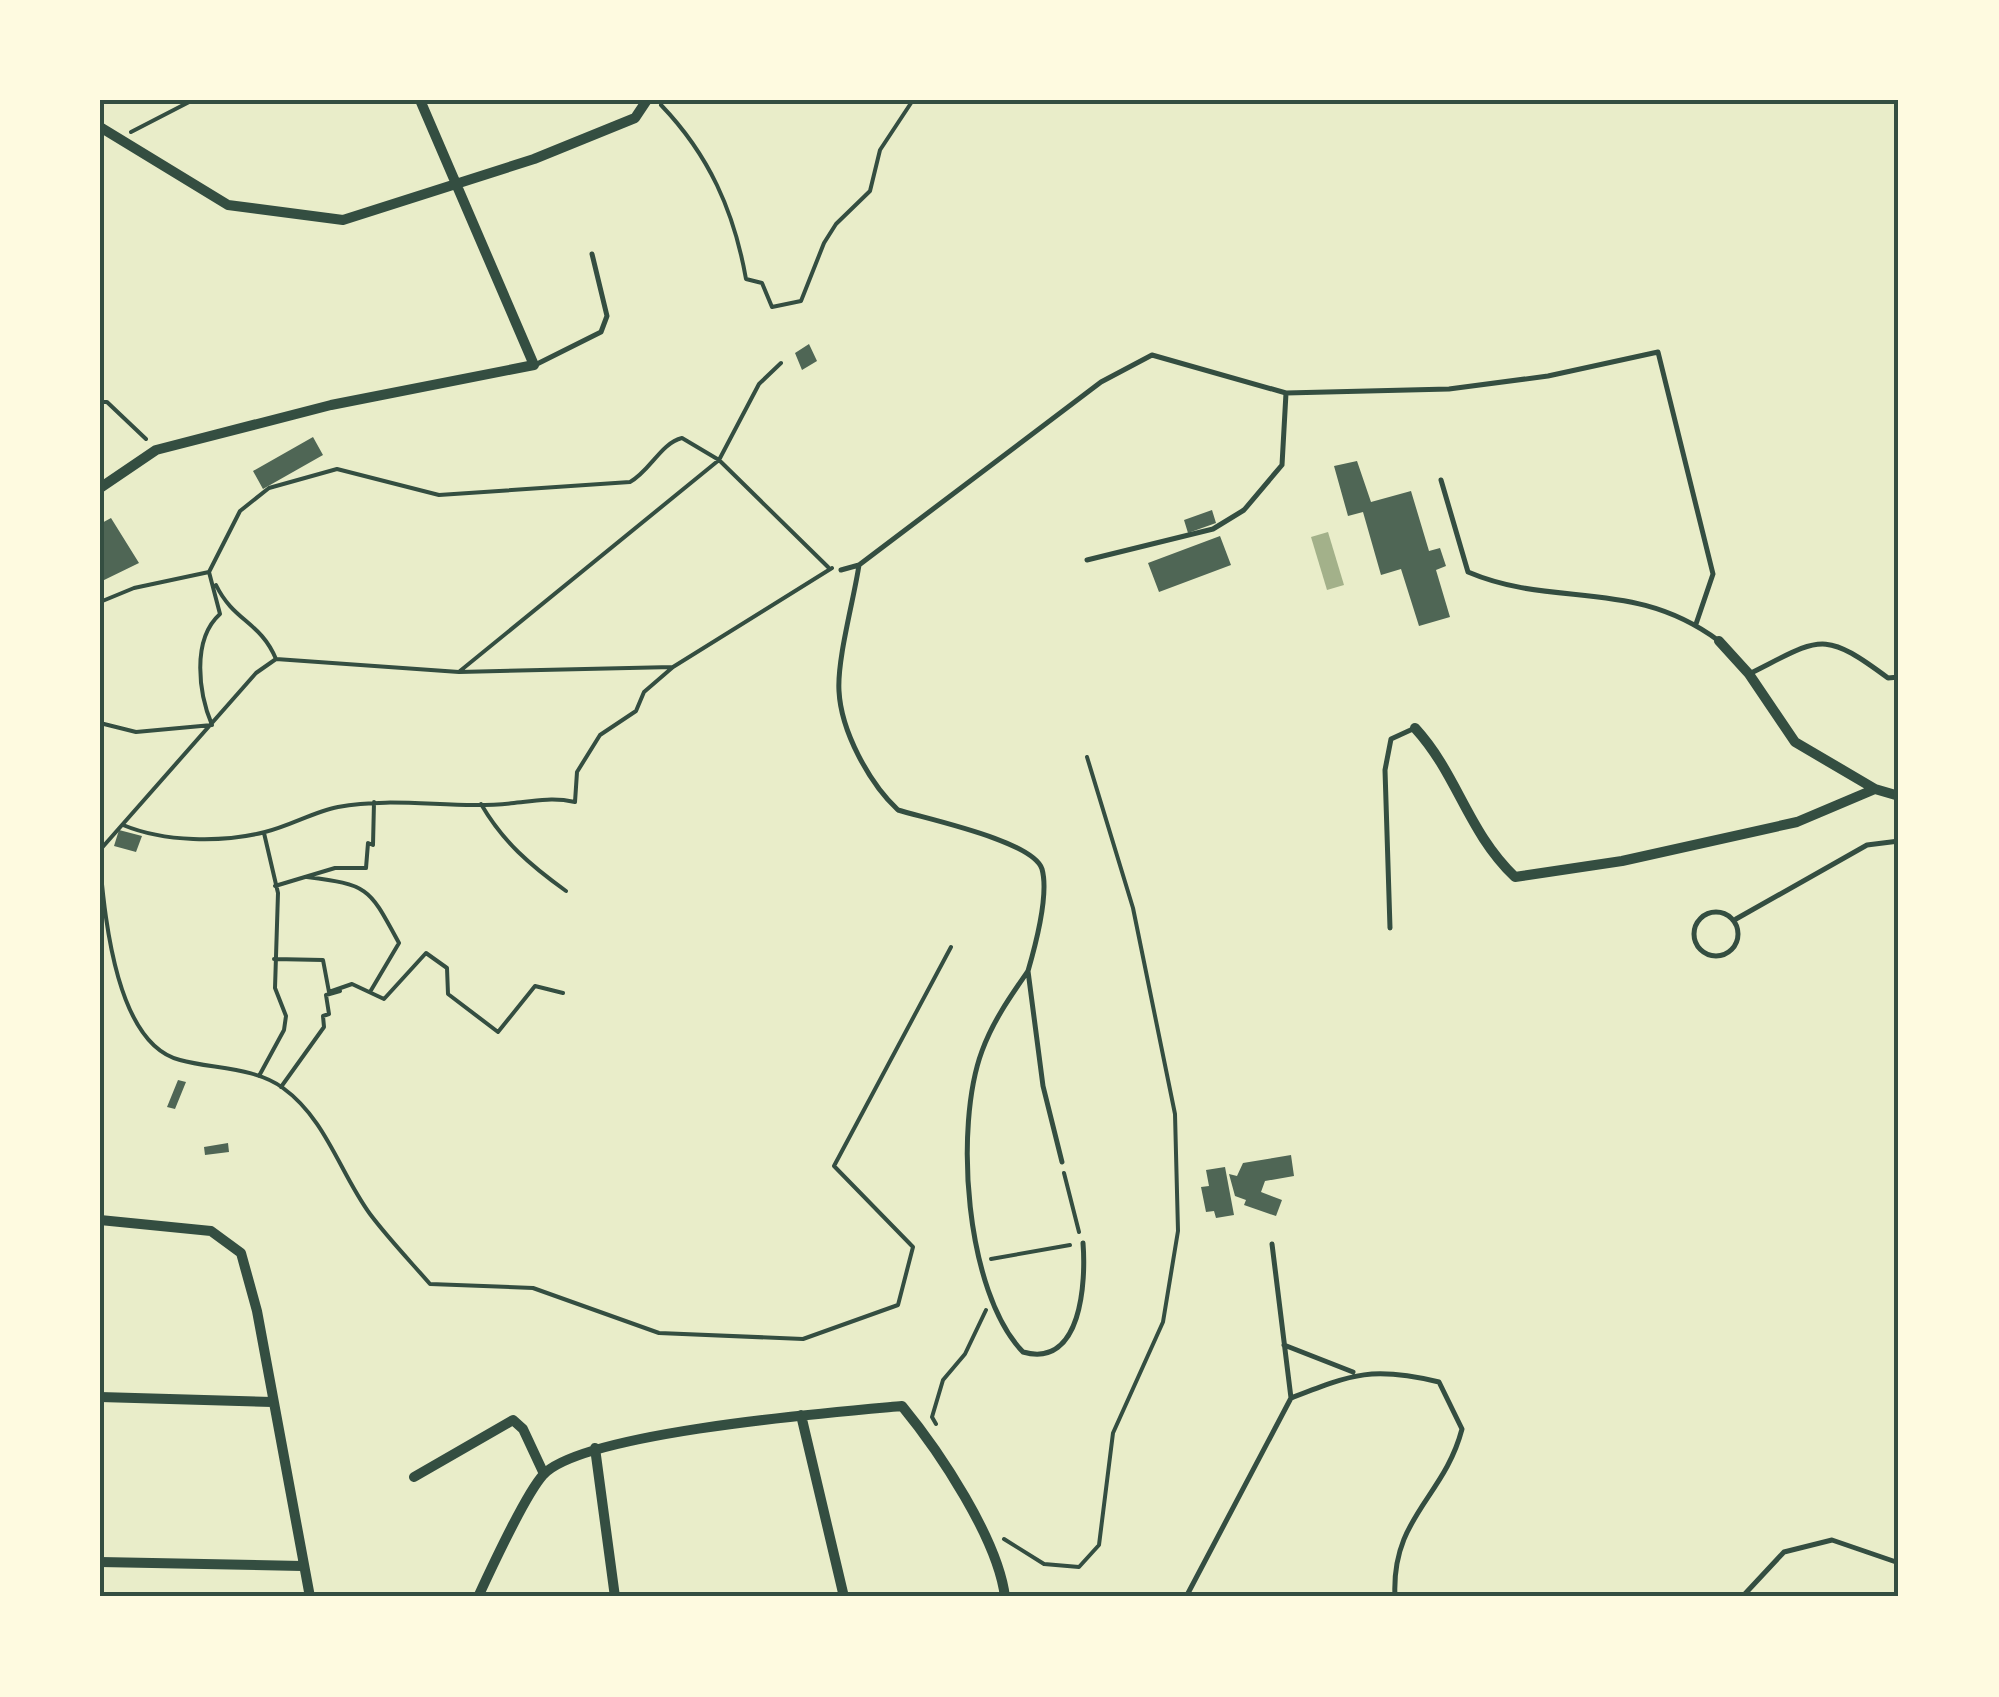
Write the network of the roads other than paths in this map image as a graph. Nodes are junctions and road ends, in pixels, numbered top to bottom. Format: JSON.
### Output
{"nodes":[{"id":1,"x":420,"y":100,"type":"edge"},
{"id":2,"x":647,"y":100,"type":"edge"},
{"id":3,"x":100,"y":127,"type":"edge"},
{"id":4,"x":454,"y":184,"type":"junction"},
{"id":5,"x":592,"y":254,"type":"dead end"},
{"id":6,"x":534,"y":365,"type":"junction"},
{"id":7,"x":1286,"y":393,"type":"junction"},
{"id":8,"x":1440,"y":480,"type":"dead end"},
{"id":9,"x":100,"y":488,"type":"edge"},
{"id":10,"x":1087,"y":560,"type":"dead end"},
{"id":11,"x":860,"y":566,"type":"junction"},
{"id":12,"x":841,"y":570,"type":"road end"},
{"id":13,"x":1696,"y":624,"type":"junction"},
{"id":14,"x":1719,"y":640,"type":"joint"},
{"id":15,"x":1749,"y":674,"type":"junction"},
{"id":16,"x":1899,"y":677,"type":"edge"},
{"id":17,"x":1415,"y":728,"type":"joint"},
{"id":18,"x":1875,"y":789,"type":"junction"},
{"id":19,"x":1899,"y":796,"type":"edge"},
{"id":20,"x":1899,"y":840,"type":"edge"},
{"id":21,"x":1736,"y":920,"type":"junction"},
{"id":22,"x":1390,"y":928,"type":"dead end"},
{"id":23,"x":1028,"y":971,"type":"junction"},
{"id":24,"x":1062,"y":1162,"type":"road end"},
{"id":25,"x":100,"y":1220,"type":"edge"},
{"id":26,"x":1082,"y":1244,"type":"road end"},
{"id":27,"x":1272,"y":1244,"type":"dead end"},
{"id":28,"x":1283,"y":1344,"type":"junction"},
{"id":29,"x":1356,"y":1373,"type":"junction"},
{"id":30,"x":100,"y":1397,"type":"edge"},
{"id":31,"x":1291,"y":1398,"type":"junction"},
{"id":32,"x":272,"y":1402,"type":"junction"},
{"id":33,"x":801,"y":1415,"type":"junction"},
{"id":34,"x":595,"y":1448,"type":"junction"},
{"id":35,"x":544,"y":1474,"type":"junction"},
{"id":36,"x":414,"y":1476,"type":"dead end"},
{"id":37,"x":100,"y":1562,"type":"edge"},
{"id":38,"x":1899,"y":1563,"type":"edge"},
{"id":39,"x":302,"y":1566,"type":"junction"},
{"id":40,"x":310,"y":1597,"type":"edge"},
{"id":41,"x":478,"y":1597,"type":"edge"},
{"id":42,"x":615,"y":1597,"type":"edge"},
{"id":43,"x":844,"y":1597,"type":"edge"},
{"id":44,"x":1005,"y":1597,"type":"edge"},
{"id":45,"x":1186,"y":1597,"type":"edge"},
{"id":46,"x":1395,"y":1597,"type":"edge"},
{"id":47,"x":1742,"y":1597,"type":"edge"}],
"edges":[{"from":1,"to":4,"type":"street"},
{"from":2,"to":4,"type":"street"},
{"from":3,"to":4,"type":"street"},
{"from":4,"to":6,"type":"street"},
{"from":5,"to":6,"type":"lane"},
{"from":6,"to":9,"type":"street"},
{"from":7,"to":10,"type":"lane"},
{"from":7,"to":11,"type":"lane"},
{"from":7,"to":13,"type":"lane"},
{"from":8,"to":13,"type":"lane"},
{"from":11,"to":12,"type":"lane"},
{"from":11,"to":23,"type":"lane"},
{"from":13,"to":14,"type":"lane"},
{"from":14,"to":15,"type":"street"},
{"from":15,"to":16,"type":"lane"},
{"from":15,"to":18,"type":"street"},
{"from":17,"to":18,"type":"street"},
{"from":17,"to":22,"type":"lane"},
{"from":18,"to":19,"type":"street"},
{"from":20,"to":21,"type":"lane"},
{"from":21,"to":21,"type":"lane"},
{"from":23,"to":24,"type":"lane"},
{"from":23,"to":26,"type":"lane"},
{"from":25,"to":32,"type":"street"},
{"from":27,"to":28,"type":"lane"},
{"from":28,"to":29,"type":"lane"},
{"from":28,"to":31,"type":"lane"},
{"from":29,"to":31,"type":"lane"},
{"from":29,"to":46,"type":"lane"},
{"from":30,"to":32,"type":"street"},
{"from":31,"to":45,"type":"lane"},
{"from":32,"to":39,"type":"street"},
{"from":33,"to":34,"type":"street"},
{"from":33,"to":43,"type":"street"},
{"from":33,"to":44,"type":"street"},
{"from":34,"to":35,"type":"street"},
{"from":34,"to":42,"type":"street"},
{"from":35,"to":36,"type":"street"},
{"from":35,"to":41,"type":"street"},
{"from":37,"to":39,"type":"street"},
{"from":38,"to":47,"type":"lane"},
{"from":39,"to":40,"type":"street"}]}
